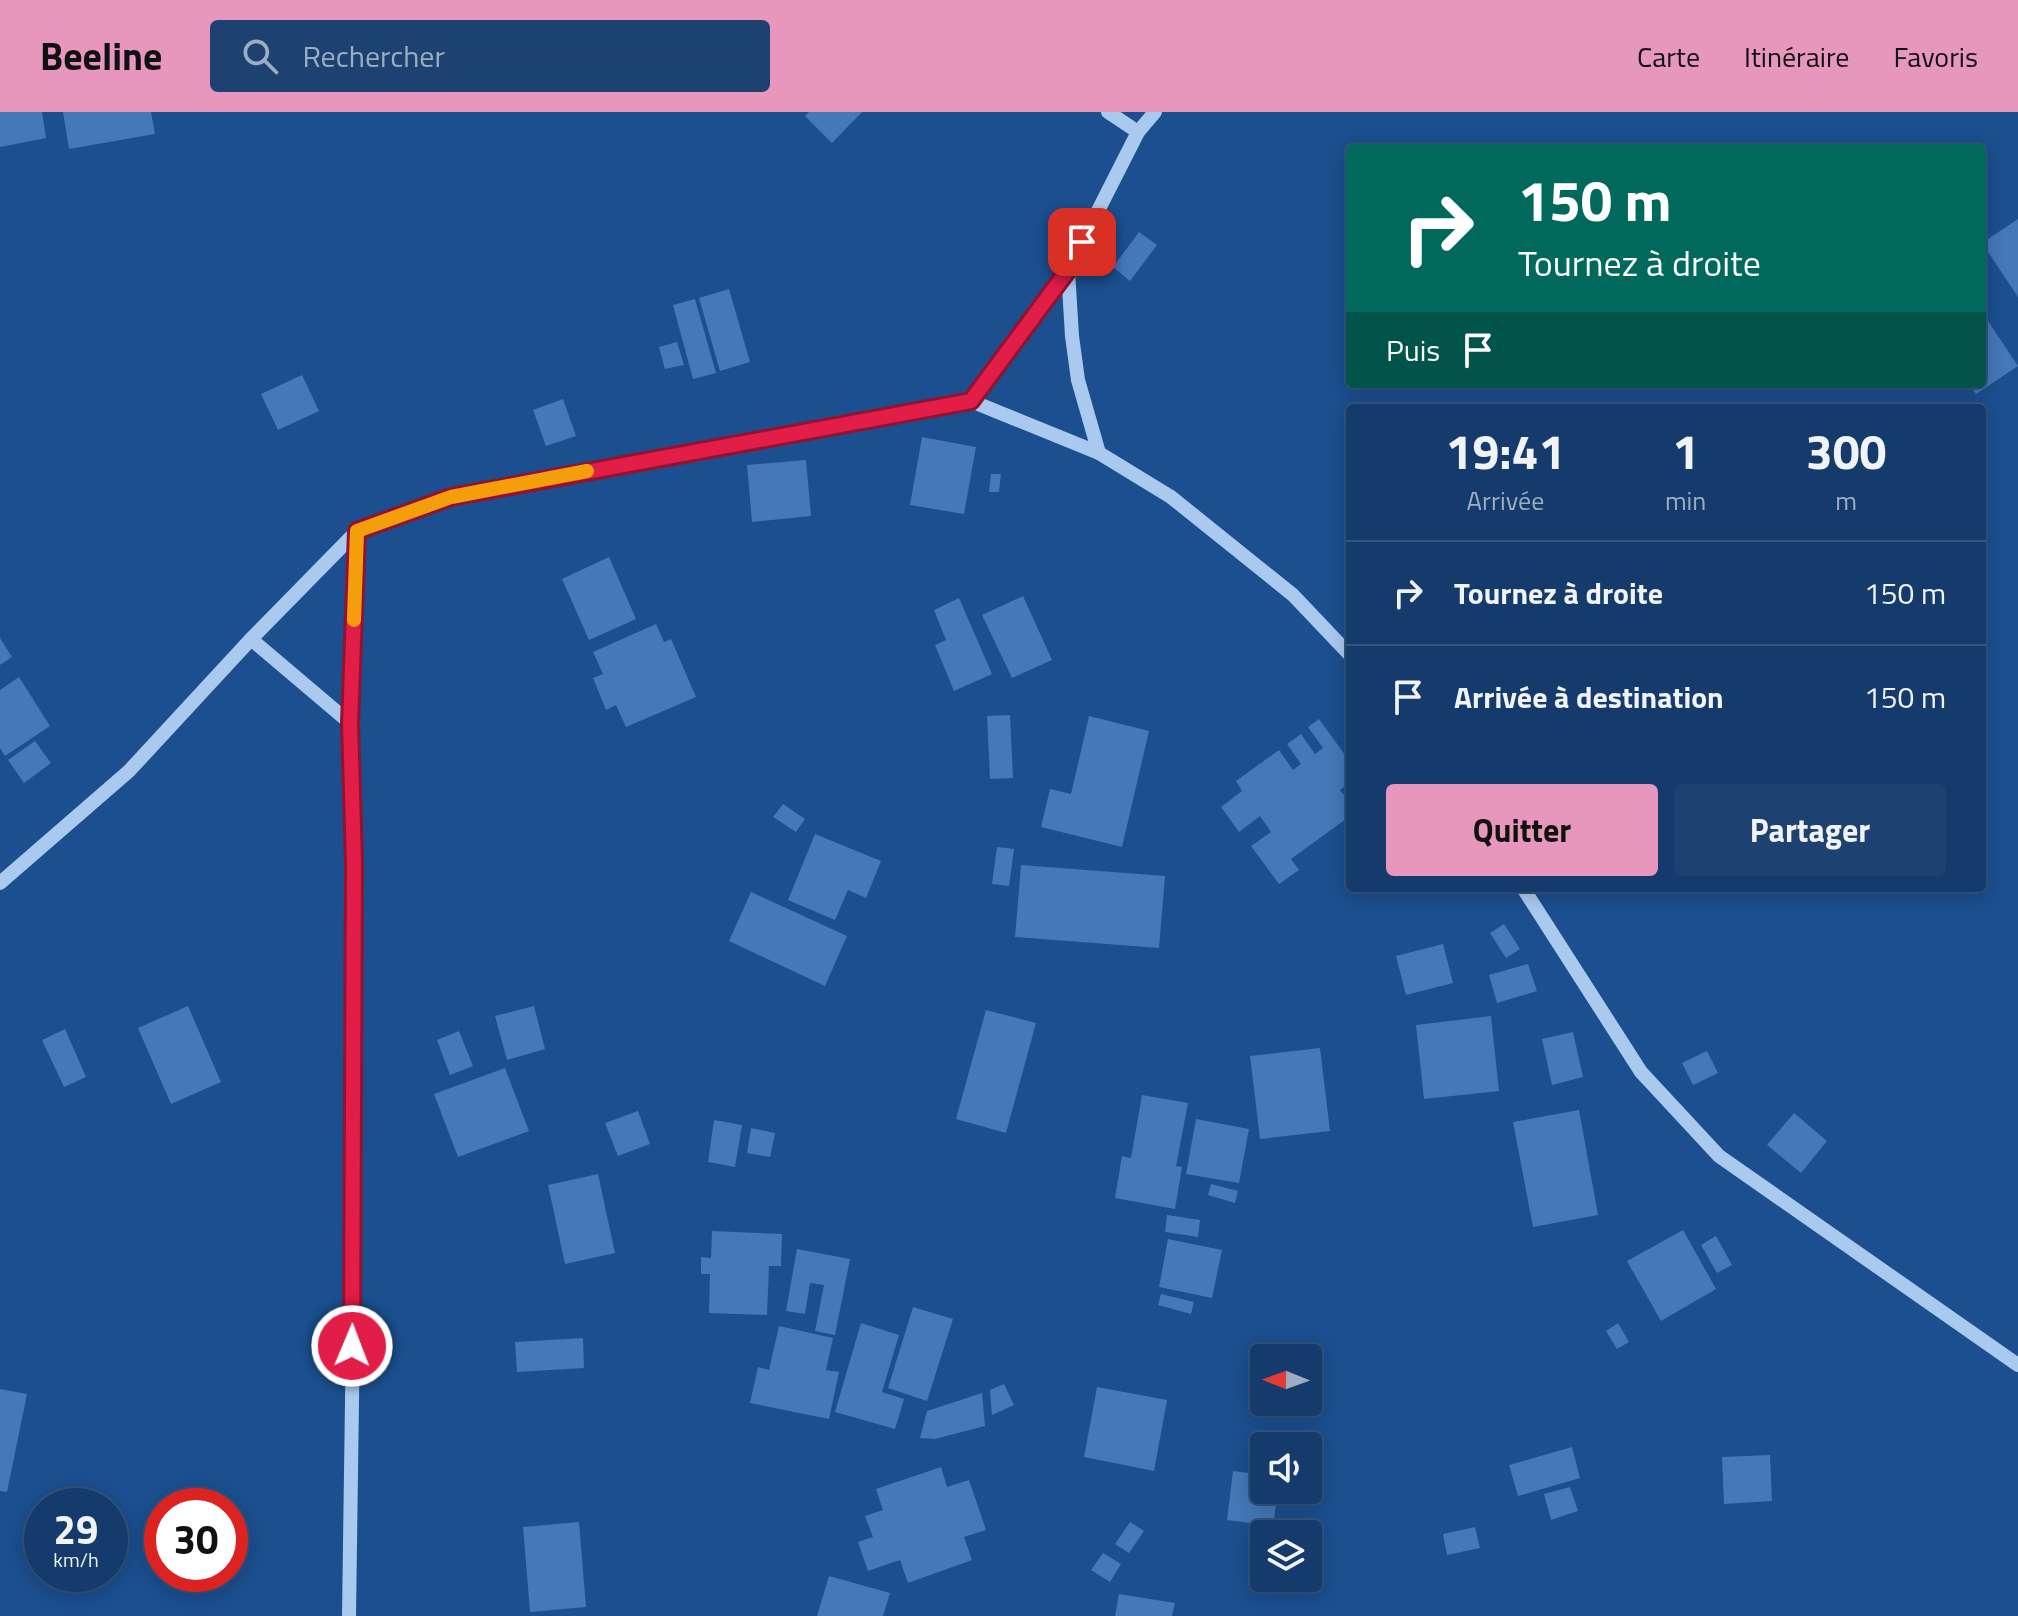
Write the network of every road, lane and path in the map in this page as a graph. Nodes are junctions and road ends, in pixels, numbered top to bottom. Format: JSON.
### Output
{"nodes":[{"id":1,"x":1108,"y":112,"type":"edge"},
{"id":2,"x":1155,"y":112,"type":"edge"},
{"id":3,"x":1138,"y":132,"type":"junction"},
{"id":4,"x":1068,"y":270,"type":"junction"},
{"id":5,"x":971,"y":401,"type":"junction"},
{"id":6,"x":1099,"y":453,"type":"junction"},
{"id":7,"x":357,"y":531,"type":"junction"},
{"id":8,"x":251,"y":639,"type":"junction"},
{"id":9,"x":1346,"y":651,"type":"edge"},
{"id":10,"x":350,"y":723,"type":"junction"},
{"id":11,"x":0,"y":883,"type":"edge"},
{"id":12,"x":1526,"y":892,"type":"edge"},
{"id":13,"x":2018,"y":1365,"type":"edge"},
{"id":14,"x":349,"y":1616,"type":"edge"}],
"edges":[{"from":1,"to":3,"type":"street"},
{"from":2,"to":3,"type":"street"},
{"from":3,"to":4,"type":"street"},
{"from":4,"to":5,"type":"street"},
{"from":4,"to":6,"type":"street"},
{"from":5,"to":6,"type":"street"},
{"from":5,"to":7,"type":"street"},
{"from":6,"to":9,"type":"street"},
{"from":7,"to":8,"type":"street"},
{"from":7,"to":10,"type":"street"},
{"from":8,"to":10,"type":"street"},
{"from":8,"to":11,"type":"street"},
{"from":10,"to":14,"type":"street"},
{"from":12,"to":13,"type":"street"}]}
